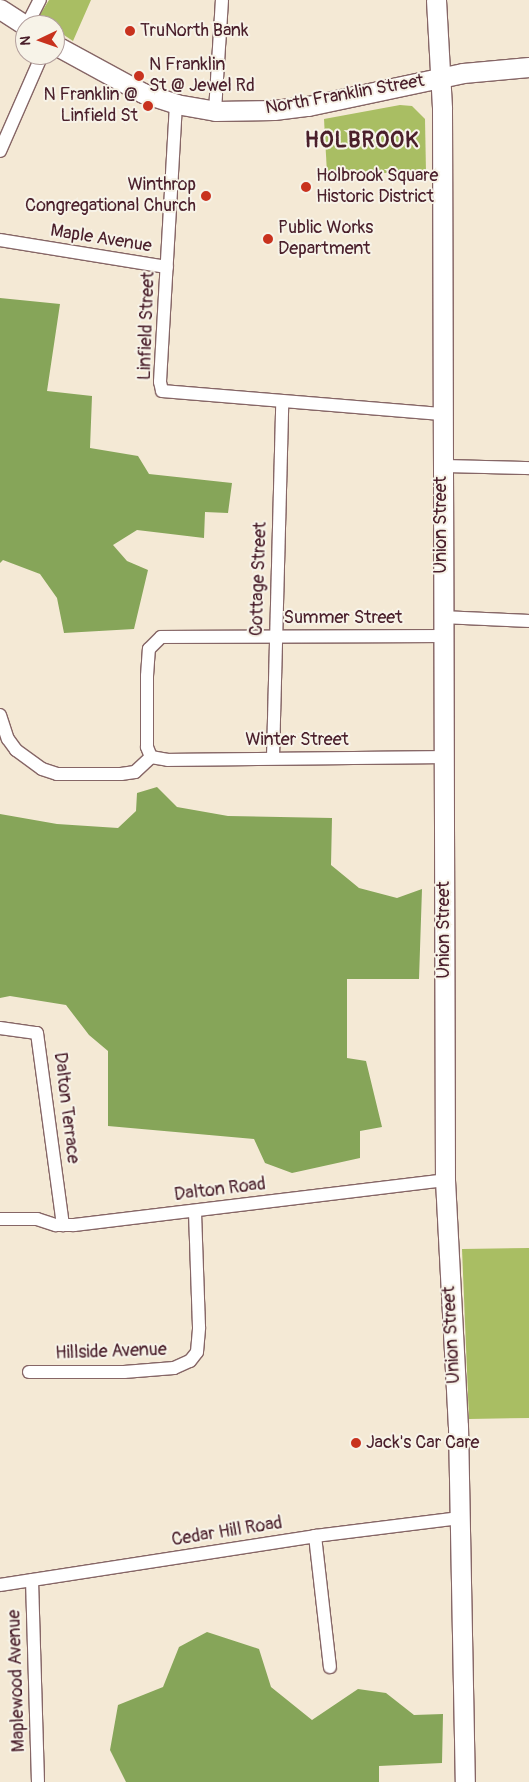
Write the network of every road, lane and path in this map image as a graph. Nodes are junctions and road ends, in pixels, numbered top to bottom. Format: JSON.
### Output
{"nodes":[{"id":1,"x":40,"y":0,"type":"edge"},
{"id":2,"x":222,"y":0,"type":"edge"},
{"id":3,"x":436,"y":0,"type":"edge"},
{"id":4,"x":0,"y":9,"type":"edge"},
{"id":5,"x":32,"y":15,"type":"edge"},
{"id":6,"x":15,"y":18,"type":"edge"},
{"id":7,"x":65,"y":51,"type":"edge"},
{"id":8,"x":38,"y":65,"type":"edge"},
{"id":9,"x":529,"y":67,"type":"edge"},
{"id":10,"x":440,"y":78,"type":"junction"},
{"id":11,"x":176,"y":104,"type":"junction"},
{"id":12,"x":215,"y":111,"type":"junction"},
{"id":13,"x":0,"y":152,"type":"edge"},
{"id":14,"x":0,"y":240,"type":"edge"},
{"id":15,"x":167,"y":268,"type":"junction"},
{"id":16,"x":282,"y":403,"type":"junction"},
{"id":17,"x":441,"y":414,"type":"junction"},
{"id":18,"x":441,"y":466,"type":"junction"},
{"id":19,"x":529,"y":468,"type":"edge"},
{"id":20,"x":529,"y":620,"type":"edge"},
{"id":21,"x":442,"y":626,"type":"junction"},
{"id":22,"x":275,"y":636,"type":"junction"},
{"id":23,"x":0,"y":715,"type":"edge"},
{"id":24,"x":151,"y":757,"type":"junction"},
{"id":25,"x":273,"y":757,"type":"junction"},
{"id":26,"x":443,"y":757,"type":"junction"},
{"id":27,"x":0,"y":1028,"type":"edge"},
{"id":28,"x":445,"y":1180,"type":"junction"},
{"id":29,"x":195,"y":1211,"type":"junction"},
{"id":30,"x":0,"y":1219,"type":"edge"},
{"id":31,"x":63,"y":1225,"type":"junction"},
{"id":32,"x":28,"y":1372,"type":"dead end"},
{"id":33,"x":460,"y":1518,"type":"junction"},
{"id":34,"x":315,"y":1536,"type":"junction"},
{"id":35,"x":32,"y":1580,"type":"junction"},
{"id":36,"x":0,"y":1585,"type":"edge"},
{"id":37,"x":330,"y":1667,"type":"dead end"},
{"id":38,"x":38,"y":1782,"type":"edge"},
{"id":39,"x":465,"y":1782,"type":"edge"}],
"edges":[{"from":1,"to":5,"type":"street"},
{"from":2,"to":12,"type":"street"},
{"from":3,"to":10,"type":"main road","name":"Union Street"},
{"from":4,"to":6,"type":"main road"},
{"from":7,"to":11,"type":"main road","name":"North Franklin Street"},
{"from":8,"to":13,"type":"street"},
{"from":9,"to":10,"type":"main road","name":"North Franklin Street"},
{"from":10,"to":12,"type":"main road","name":"North Franklin Street"},
{"from":10,"to":17,"type":"main road","name":"Union Street"},
{"from":11,"to":12,"type":"main road","name":"North Franklin Street"},
{"from":11,"to":15,"type":"street","name":"Linfield Street"},
{"from":14,"to":15,"type":"street","name":"Maple Avenue"},
{"from":15,"to":16,"type":"street","name":"Linfield Street"},
{"from":16,"to":17,"type":"street","name":"Linfield Street"},
{"from":16,"to":22,"type":"street","name":"Cottage Street"},
{"from":17,"to":18,"type":"main road","name":"Union Street"},
{"from":18,"to":19,"type":"street"},
{"from":18,"to":21,"type":"main road","name":"Union Street"},
{"from":20,"to":21,"type":"street","name":"Summer Street"},
{"from":21,"to":22,"type":"street","name":"Summer Street"},
{"from":21,"to":26,"type":"main road","name":"Union Street"},
{"from":22,"to":24,"type":"street","name":"Summer Street"},
{"from":22,"to":25,"type":"street","name":"Cottage Street"},
{"from":23,"to":24,"type":"street"},
{"from":24,"to":25,"type":"street","name":"Winter Street"},
{"from":25,"to":26,"type":"street","name":"Winter Street"},
{"from":26,"to":28,"type":"main road","name":"Union Street"},
{"from":27,"to":31,"type":"street","name":"Dalton Terrace"},
{"from":28,"to":29,"type":"street","name":"Dalton Road"},
{"from":28,"to":33,"type":"main road","name":"Union Street"},
{"from":29,"to":31,"type":"street","name":"Dalton Road"},
{"from":29,"to":32,"type":"street","name":"Hillside Avenue"},
{"from":30,"to":31,"type":"street","name":"Dalton Road"},
{"from":33,"to":34,"type":"street","name":"Cedar Hill Road"},
{"from":33,"to":39,"type":"main road","name":"Union Street"},
{"from":34,"to":35,"type":"street","name":"Cedar Hill Road"},
{"from":34,"to":37,"type":"street"},
{"from":35,"to":36,"type":"street","name":"Cedar Hill Road"},
{"from":35,"to":38,"type":"street","name":"Maplewood Avenue"}]}
